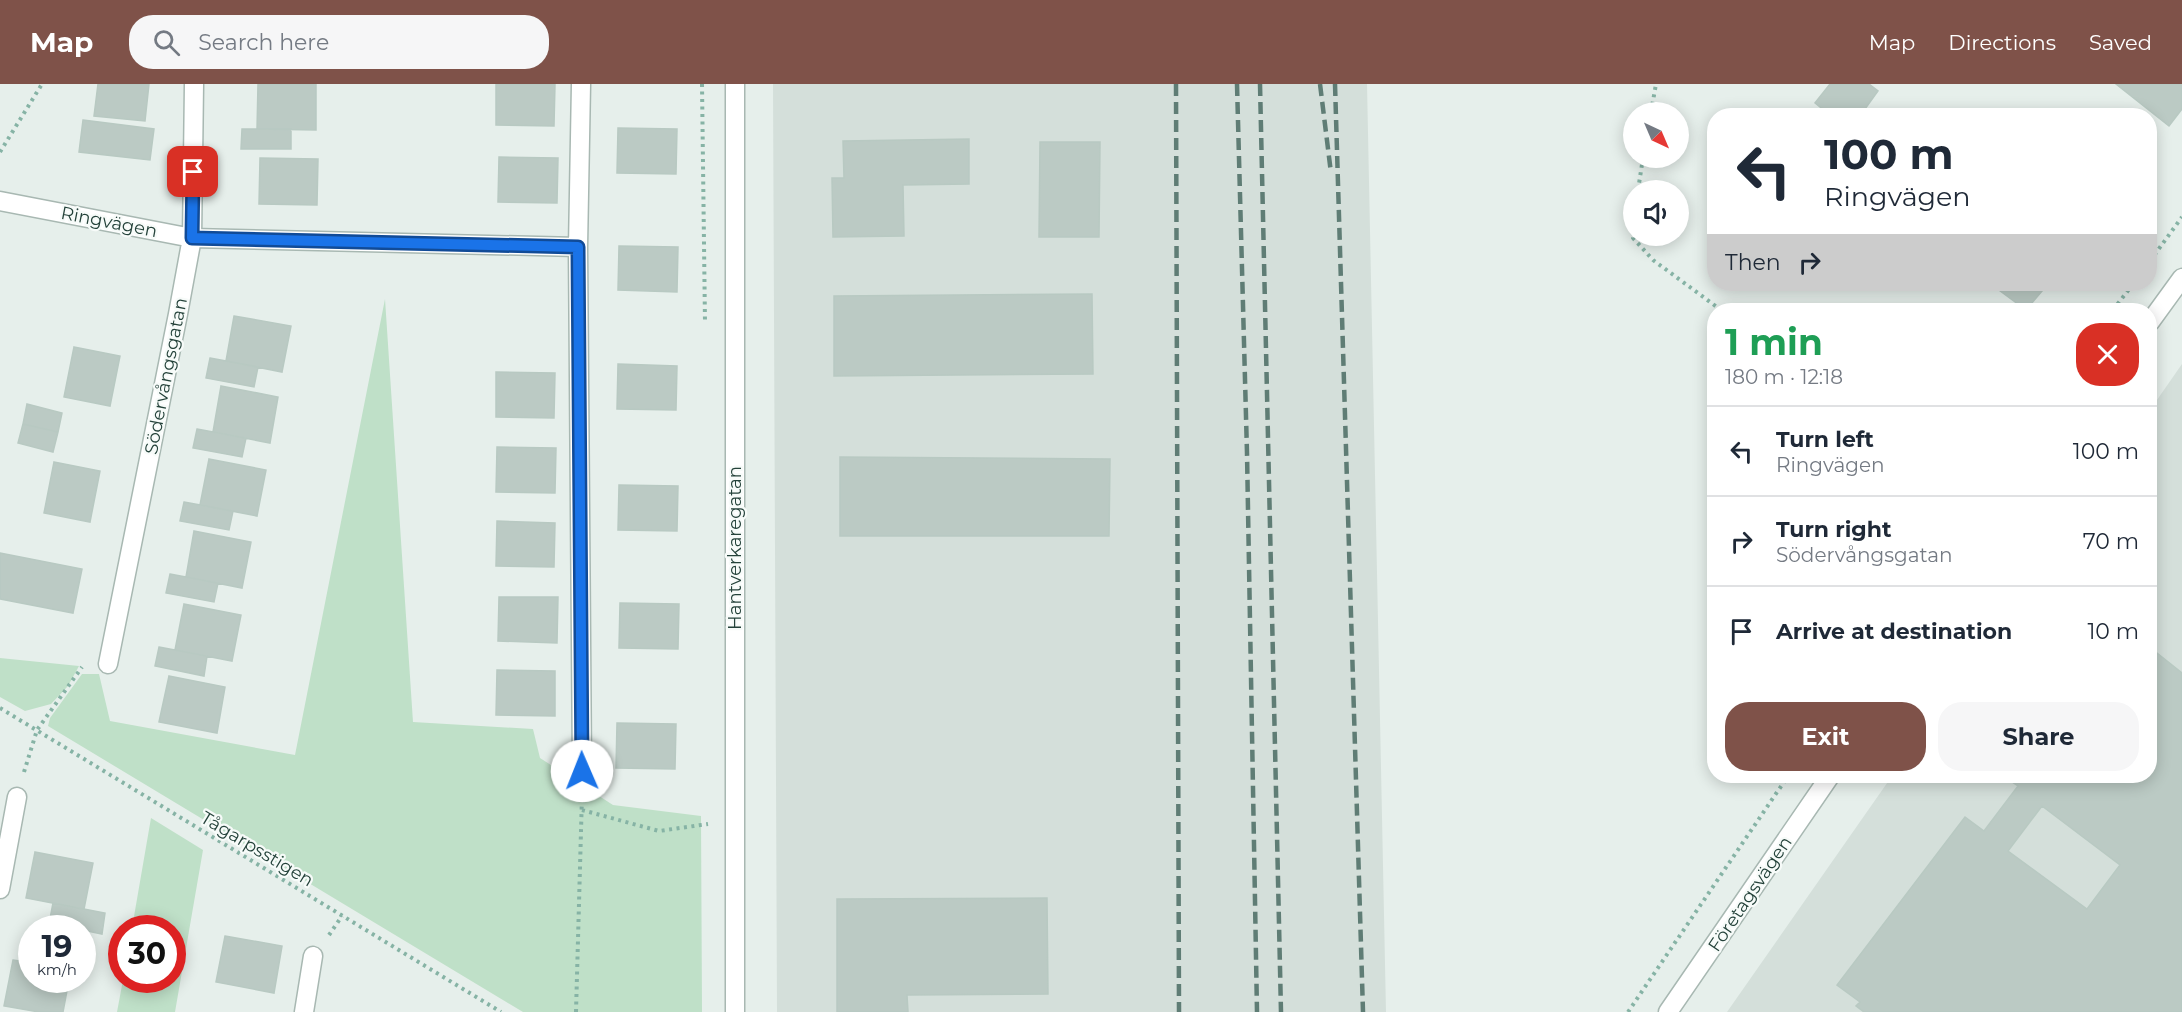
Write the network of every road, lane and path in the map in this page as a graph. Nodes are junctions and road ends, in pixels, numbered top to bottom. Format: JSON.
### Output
{"nodes":[{"id":1,"x":42,"y":84,"type":"edge"},
{"id":2,"x":194,"y":84,"type":"edge"},
{"id":3,"x":581,"y":84,"type":"edge"},
{"id":4,"x":735,"y":84,"type":"edge"},
{"id":5,"x":1656,"y":84,"type":"edge"},
{"id":6,"x":1653,"y":102,"type":"edge"},
{"id":7,"x":0,"y":152,"type":"edge"},
{"id":8,"x":0,"y":201,"type":"edge"},
{"id":9,"x":2182,"y":217,"type":"edge"},
{"id":10,"x":192,"y":238,"type":"junction"},
{"id":11,"x":1640,"y":246,"type":"edge"},
{"id":12,"x":578,"y":247,"type":"junction"},
{"id":13,"x":2157,"y":251,"type":"edge"},
{"id":14,"x":2182,"y":278,"type":"edge"},
{"id":15,"x":2128,"y":291,"type":"edge"},
{"id":16,"x":1711,"y":303,"type":"edge"},
{"id":17,"x":2118,"y":303,"type":"edge"},
{"id":18,"x":2157,"y":312,"type":"edge"},
{"id":19,"x":108,"y":664,"type":"joint"},
{"id":20,"x":0,"y":708,"type":"edge"},
{"id":21,"x":37,"y":730,"type":"junction"},
{"id":22,"x":582,"y":771,"type":"joint"},
{"id":23,"x":1783,"y":783,"type":"edge"},
{"id":24,"x":1825,"y":783,"type":"edge"},
{"id":25,"x":17,"y":797,"type":"joint"},
{"id":26,"x":582,"y":810,"type":"junction"},
{"id":27,"x":735,"y":820,"type":"junction"},
{"id":28,"x":0,"y":889,"type":"edge"},
{"id":29,"x":313,"y":956,"type":"dead end"},
{"id":30,"x":304,"y":1012,"type":"edge"},
{"id":31,"x":501,"y":1012,"type":"edge"},
{"id":32,"x":576,"y":1012,"type":"edge"},
{"id":33,"x":735,"y":1012,"type":"edge"},
{"id":34,"x":1628,"y":1012,"type":"edge"},
{"id":35,"x":1668,"y":1012,"type":"edge"}],
"edges":[{"from":1,"to":7,"type":"path"},
{"from":2,"to":10,"type":"street","name":"Södervångsgatan"},
{"from":3,"to":12,"type":"street"},
{"from":4,"to":27,"type":"street","name":"Hantverkaregatan"},
{"from":5,"to":6,"type":"path"},
{"from":8,"to":10,"type":"street","name":"Ringvägen"},
{"from":9,"to":13,"type":"path"},
{"from":10,"to":12,"type":"street","name":"Ringvägen"},
{"from":10,"to":19,"type":"street","name":"Södervångsgatan"},
{"from":11,"to":16,"type":"path"},
{"from":12,"to":22,"type":"street"},
{"from":14,"to":18,"type":"street"},
{"from":15,"to":17,"type":"path"},
{"from":19,"to":21,"type":"path"},
{"from":20,"to":21,"type":"path","name":"Tågarpsstigen"},
{"from":21,"to":25,"type":"path"},
{"from":21,"to":31,"type":"path","name":"Tågarpsstigen"},
{"from":22,"to":26,"type":"path"},
{"from":23,"to":34,"type":"path"},
{"from":24,"to":35,"type":"street","name":"Företagsvägen"},
{"from":25,"to":28,"type":"street"},
{"from":26,"to":27,"type":"path"},
{"from":26,"to":32,"type":"path"},
{"from":27,"to":33,"type":"street","name":"Hantverkaregatan"},
{"from":29,"to":30,"type":"street"}]}
